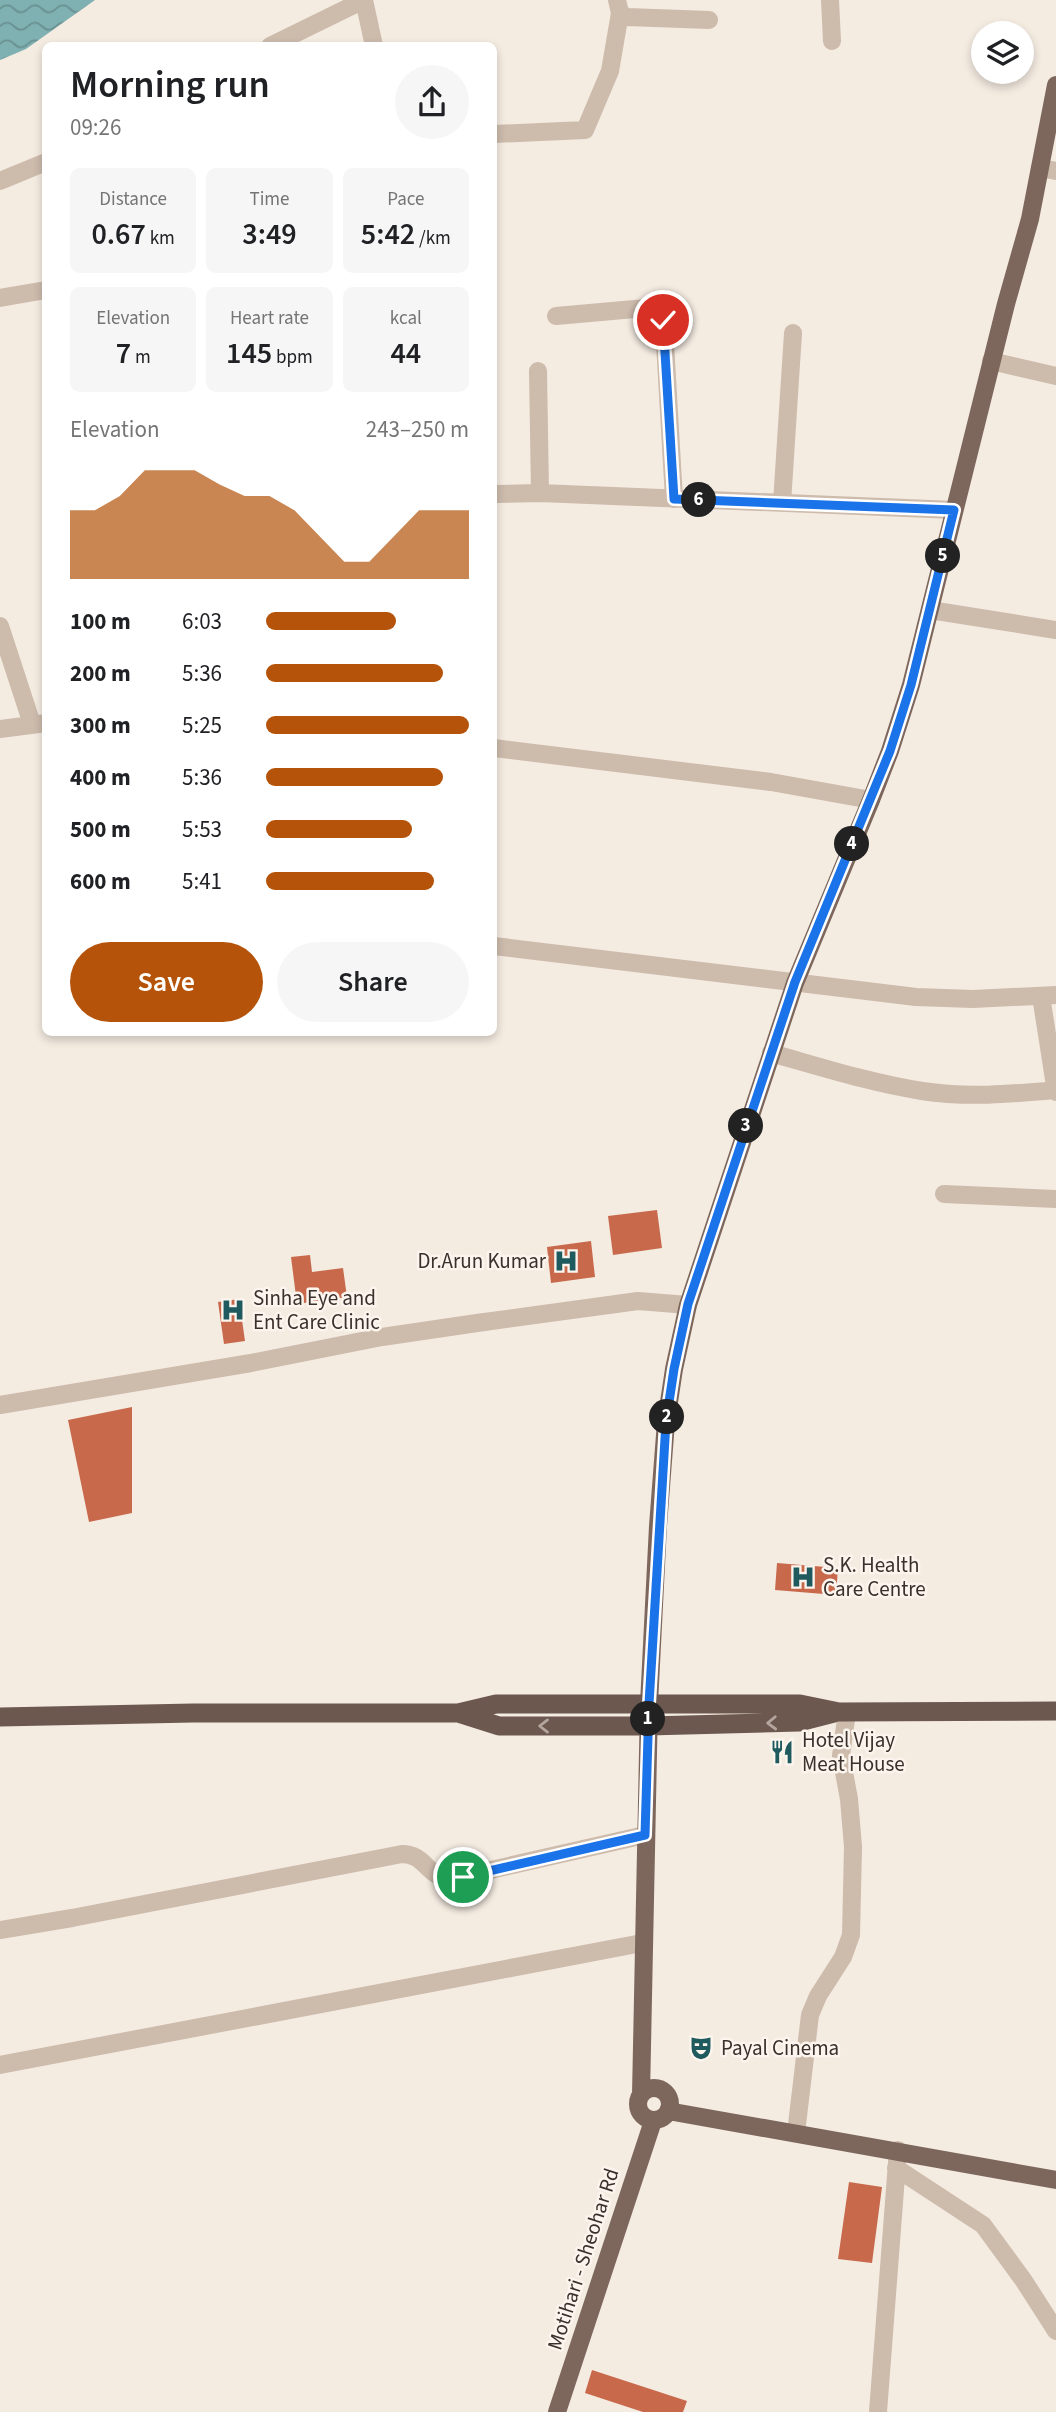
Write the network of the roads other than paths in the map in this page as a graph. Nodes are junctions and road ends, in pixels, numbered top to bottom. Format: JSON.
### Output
{"nodes":[{"id":1,"x":830,"y":0,"type":"edge"},
{"id":2,"x":619,"y":7,"type":"edge"},
{"id":3,"x":709,"y":20,"type":"dead end"},
{"id":4,"x":832,"y":41,"type":"dead end"},
{"id":5,"x":278,"y":42,"type":"edge"},
{"id":6,"x":373,"y":42,"type":"edge"},
{"id":7,"x":1056,"y":85,"type":"edge"},
{"id":8,"x":497,"y":134,"type":"edge"},
{"id":9,"x":42,"y":164,"type":"edge"},
{"id":10,"x":1048,"y":170,"type":"edge"},
{"id":11,"x":0,"y":181,"type":"edge"},
{"id":12,"x":42,"y":291,"type":"edge"},
{"id":13,"x":0,"y":298,"type":"edge"},
{"id":14,"x":556,"y":316,"type":"dead end"},
{"id":15,"x":793,"y":333,"type":"dead end"},
{"id":16,"x":991,"y":361,"type":"junction"},
{"id":17,"x":538,"y":371,"type":"dead end"},
{"id":18,"x":1056,"y":376,"type":"edge"},
{"id":19,"x":540,"y":493,"type":"junction"},
{"id":20,"x":497,"y":494,"type":"edge"},
{"id":21,"x":674,"y":499,"type":"junction"},
{"id":22,"x":782,"y":503,"type":"junction"},
{"id":23,"x":954,"y":510,"type":"junction"},
{"id":24,"x":930,"y":610,"type":"junction"},
{"id":25,"x":0,"y":626,"type":"edge"},
{"id":26,"x":1056,"y":630,"type":"edge"},
{"id":27,"x":39,"y":723,"type":"edge"},
{"id":28,"x":0,"y":729,"type":"edge"},
{"id":29,"x":497,"y":748,"type":"edge"},
{"id":30,"x":871,"y":800,"type":"junction"},
{"id":31,"x":497,"y":946,"type":"edge"},
{"id":32,"x":795,"y":982,"type":"junction"},
{"id":33,"x":1049,"y":996,"type":"edge"},
{"id":34,"x":771,"y":1054,"type":"junction"},
{"id":35,"x":1056,"y":1090,"type":"edge"},
{"id":36,"x":944,"y":1194,"type":"dead end"},
{"id":37,"x":1056,"y":1199,"type":"edge"},
{"id":38,"x":688,"y":1304,"type":"junction"},
{"id":39,"x":0,"y":1405,"type":"edge"},
{"id":40,"x":649,"y":1704,"type":"junction"},
{"id":41,"x":1056,"y":1711,"type":"edge"},
{"id":42,"x":843,"y":1712,"type":"junction"},
{"id":43,"x":458,"y":1713,"type":"junction"},
{"id":44,"x":0,"y":1717,"type":"edge"},
{"id":45,"x":648,"y":1726,"type":"junction"},
{"id":46,"x":645,"y":1835,"type":"junction"},
{"id":47,"x":0,"y":1930,"type":"edge"},
{"id":48,"x":642,"y":1943,"type":"junction"},
{"id":49,"x":0,"y":2065,"type":"edge"},
{"id":50,"x":640,"y":2095,"type":"junction"},
{"id":51,"x":661,"y":2116,"type":"junction"},
{"id":52,"x":796,"y":2133,"type":"junction"},
{"id":53,"x":897,"y":2159,"type":"junction"},
{"id":54,"x":1056,"y":2180,"type":"edge"},
{"id":55,"x":1056,"y":2331,"type":"edge"},
{"id":56,"x":557,"y":2412,"type":"edge"},
{"id":57,"x":878,"y":2412,"type":"edge"}],
"edges":[{"from":1,"to":4,"type":"street"},
{"from":2,"to":3,"type":"street"},
{"from":2,"to":8,"type":"street"},
{"from":5,"to":6,"type":"street"},
{"from":7,"to":10,"type":"main road"},
{"from":9,"to":11,"type":"street"},
{"from":10,"to":16,"type":"main road"},
{"from":12,"to":13,"type":"street"},
{"from":14,"to":21,"type":"street"},
{"from":15,"to":22,"type":"street"},
{"from":16,"to":18,"type":"street"},
{"from":16,"to":23,"type":"main road"},
{"from":17,"to":19,"type":"street"},
{"from":19,"to":20,"type":"street"},
{"from":19,"to":21,"type":"street"},
{"from":21,"to":22,"type":"street"},
{"from":22,"to":23,"type":"street"},
{"from":23,"to":24,"type":"main road"},
{"from":24,"to":26,"type":"street"},
{"from":24,"to":30,"type":"main road"},
{"from":25,"to":27,"type":"street"},
{"from":27,"to":28,"type":"street"},
{"from":29,"to":30,"type":"street"},
{"from":30,"to":32,"type":"main road"},
{"from":31,"to":32,"type":"street"},
{"from":32,"to":33,"type":"street"},
{"from":32,"to":34,"type":"main road"},
{"from":33,"to":35,"type":"street"},
{"from":34,"to":35,"type":"street"},
{"from":34,"to":38,"type":"main road"},
{"from":36,"to":37,"type":"street"},
{"from":38,"to":39,"type":"street"},
{"from":38,"to":40,"type":"main road"},
{"from":40,"to":42,"type":"highway"},
{"from":40,"to":43,"type":"highway"},
{"from":40,"to":45,"type":"main road"},
{"from":41,"to":42,"type":"highway"},
{"from":42,"to":45,"type":"highway","one_way":true},
{"from":42,"to":52,"type":"street"},
{"from":43,"to":44,"type":"highway"},
{"from":45,"to":43,"type":"highway","one_way":true},
{"from":45,"to":46,"type":"main road"},
{"from":46,"to":47,"type":"street"},
{"from":46,"to":48,"type":"main road"},
{"from":48,"to":49,"type":"street"},
{"from":48,"to":50,"type":"main road"},
{"from":50,"to":51,"type":"main road"},
{"from":50,"to":51,"type":"main road"},
{"from":51,"to":52,"type":"main road"},
{"from":51,"to":56,"type":"main road","name":"Motihari - Sheohar Rd"},
{"from":52,"to":53,"type":"main road"},
{"from":53,"to":54,"type":"main road"},
{"from":53,"to":55,"type":"street"},
{"from":53,"to":57,"type":"street"}]}
